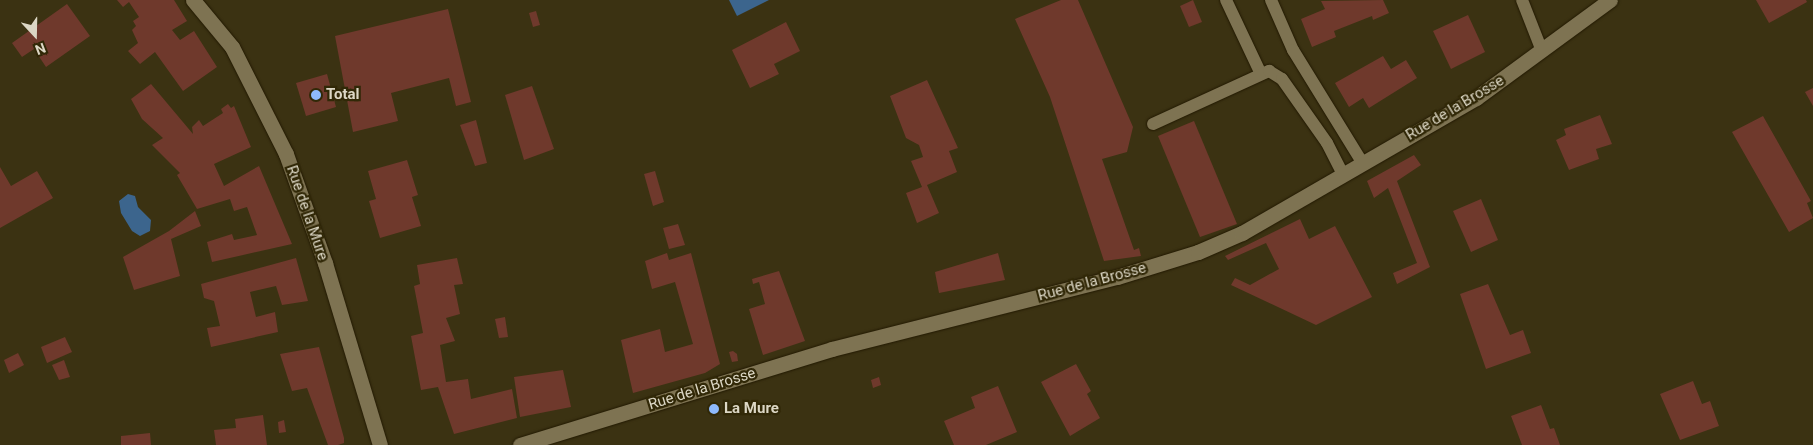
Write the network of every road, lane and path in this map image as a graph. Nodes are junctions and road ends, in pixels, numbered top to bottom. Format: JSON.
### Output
{"nodes":[{"id":1,"x":193,"y":0,"type":"edge"},
{"id":2,"x":1226,"y":0,"type":"edge"},
{"id":3,"x":1271,"y":0,"type":"edge"},
{"id":4,"x":1522,"y":0,"type":"edge"},
{"id":5,"x":1610,"y":0,"type":"edge"},
{"id":6,"x":1542,"y":51,"type":"junction"},
{"id":7,"x":1260,"y":72,"type":"junction"},
{"id":8,"x":1153,"y":124,"type":"dead end"},
{"id":9,"x":1362,"y":162,"type":"junction"},
{"id":10,"x":1342,"y":173,"type":"junction"},
{"id":11,"x":380,"y":445,"type":"edge"},
{"id":12,"x":520,"y":445,"type":"edge"}],
"edges":[{"from":1,"to":11,"type":"street","name":"Rue de la Mure"},
{"from":2,"to":7,"type":"lane"},
{"from":3,"to":9,"type":"lane"},
{"from":4,"to":6,"type":"lane"},
{"from":5,"to":6,"type":"street","name":"Rue de la Brosse"},
{"from":6,"to":9,"type":"street","name":"Rue de la Brosse"},
{"from":7,"to":8,"type":"lane"},
{"from":7,"to":10,"type":"lane"},
{"from":9,"to":10,"type":"street","name":"Rue de la Brosse"},
{"from":10,"to":12,"type":"street","name":"Rue de la Brosse"}]}
